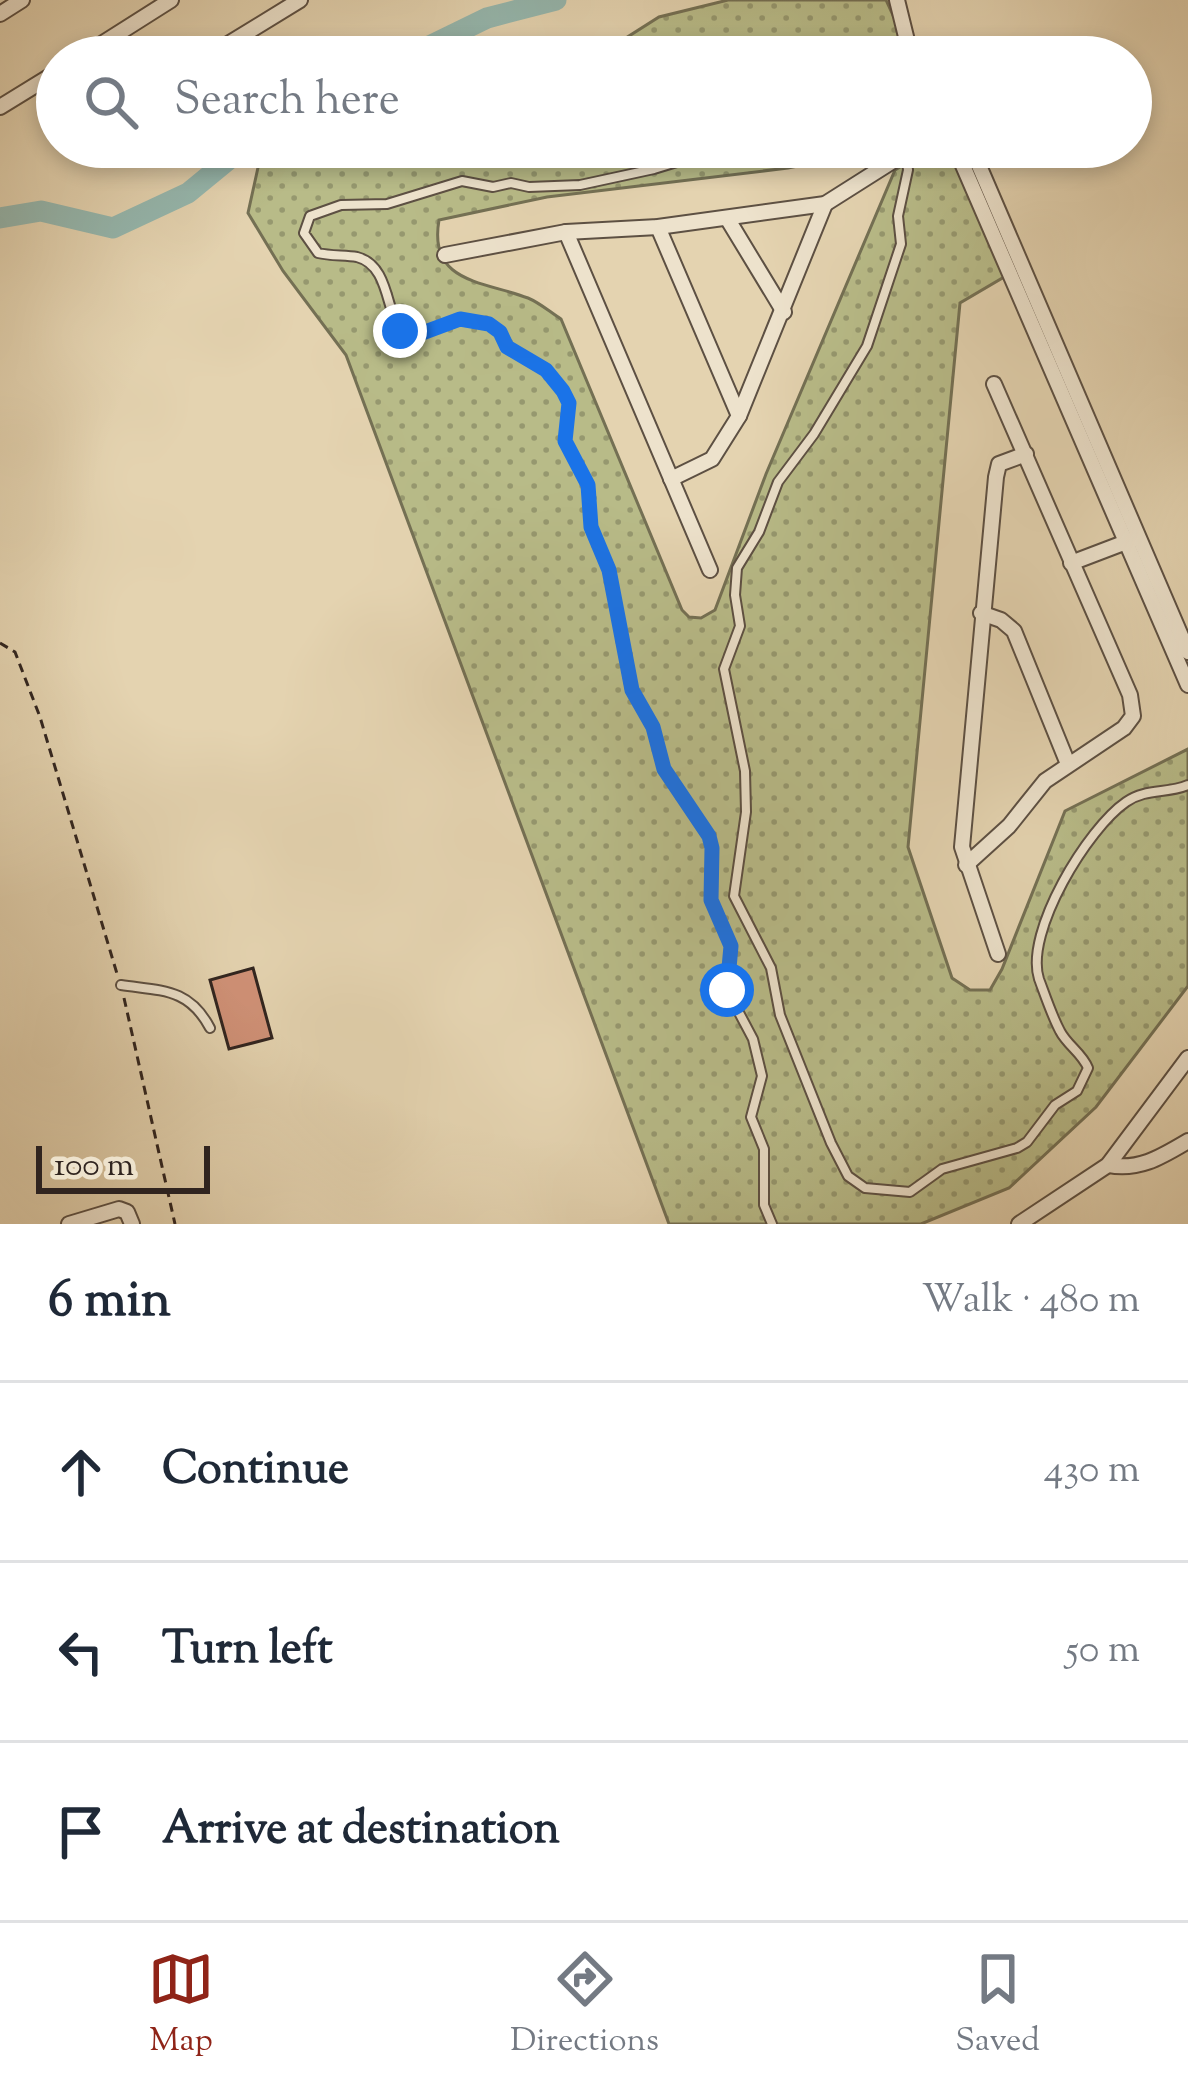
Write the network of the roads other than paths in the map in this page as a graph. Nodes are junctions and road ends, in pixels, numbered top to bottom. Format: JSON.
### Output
{"nodes":[{"id":1,"x":22,"y":0,"type":"edge"},
{"id":2,"x":300,"y":0,"type":"edge"},
{"id":3,"x":897,"y":0,"type":"edge"},
{"id":4,"x":162,"y":2,"type":"edge"},
{"id":5,"x":0,"y":14,"type":"edge"},
{"id":6,"x":905,"y":29,"type":"junction"},
{"id":7,"x":112,"y":36,"type":"edge"},
{"id":8,"x":241,"y":36,"type":"edge"},
{"id":9,"x":906,"y":36,"type":"edge"},
{"id":10,"x":910,"y":36,"type":"edge"},
{"id":11,"x":36,"y":88,"type":"edge"},
{"id":12,"x":0,"y":107,"type":"edge"},
{"id":13,"x":658,"y":168,"type":"edge"},
{"id":14,"x":880,"y":168,"type":"edge"},
{"id":15,"x":908,"y":168,"type":"edge"},
{"id":16,"x":964,"y":168,"type":"edge"},
{"id":17,"x":980,"y":168,"type":"edge"},
{"id":18,"x":825,"y":205,"type":"junction"},
{"id":19,"x":727,"y":218,"type":"junction"},
{"id":20,"x":658,"y":227,"type":"junction"},
{"id":21,"x":566,"y":232,"type":"junction"},
{"id":22,"x":445,"y":256,"type":"dead end"},
{"id":23,"x":784,"y":312,"type":"junction"},
{"id":24,"x":994,"y":384,"type":"dead end"},
{"id":25,"x":739,"y":416,"type":"junction"},
{"id":26,"x":1027,"y":454,"type":"junction"},
{"id":27,"x":671,"y":479,"type":"junction"},
{"id":28,"x":1132,"y":540,"type":"junction"},
{"id":29,"x":1071,"y":563,"type":"junction"},
{"id":30,"x":710,"y":570,"type":"dead end"},
{"id":31,"x":981,"y":613,"type":"junction"},
{"id":32,"x":1188,"y":652,"type":"edge"},
{"id":33,"x":1188,"y":685,"type":"edge"},
{"id":34,"x":1068,"y":764,"type":"junction"},
{"id":35,"x":1188,"y":785,"type":"edge"},
{"id":36,"x":967,"y":865,"type":"junction"},
{"id":37,"x":998,"y":954,"type":"dead end"},
{"id":38,"x":121,"y":986,"type":"road end"},
{"id":39,"x":210,"y":1028,"type":"dead end"},
{"id":40,"x":1188,"y":1058,"type":"edge"},
{"id":41,"x":1188,"y":1141,"type":"edge"},
{"id":42,"x":1108,"y":1165,"type":"junction"},
{"id":43,"x":69,"y":1224,"type":"edge"},
{"id":44,"x":133,"y":1224,"type":"edge"},
{"id":45,"x":772,"y":1224,"type":"edge"},
{"id":46,"x":1018,"y":1224,"type":"edge"}],
"edges":[{"from":1,"to":5,"type":"street"},
{"from":2,"to":8,"type":"street"},
{"from":3,"to":6,"type":"street"},
{"from":4,"to":7,"type":"street"},
{"from":6,"to":9,"type":"street"},
{"from":6,"to":10,"type":"street"},
{"from":11,"to":12,"type":"street"},
{"from":13,"to":45,"type":"lane"},
{"from":14,"to":18,"type":"street"},
{"from":15,"to":35,"type":"lane"},
{"from":16,"to":28,"type":"street"},
{"from":17,"to":28,"type":"street"},
{"from":18,"to":19,"type":"street"},
{"from":18,"to":23,"type":"street"},
{"from":19,"to":20,"type":"street"},
{"from":19,"to":23,"type":"street"},
{"from":20,"to":21,"type":"street"},
{"from":20,"to":25,"type":"street"},
{"from":21,"to":22,"type":"street"},
{"from":21,"to":27,"type":"street"},
{"from":23,"to":25,"type":"street"},
{"from":24,"to":26,"type":"street"},
{"from":25,"to":27,"type":"street"},
{"from":26,"to":29,"type":"street"},
{"from":26,"to":31,"type":"street"},
{"from":27,"to":30,"type":"street"},
{"from":28,"to":29,"type":"street"},
{"from":28,"to":32,"type":"street"},
{"from":28,"to":33,"type":"street"},
{"from":29,"to":34,"type":"street"},
{"from":31,"to":34,"type":"street"},
{"from":31,"to":36,"type":"street"},
{"from":34,"to":36,"type":"street"},
{"from":36,"to":37,"type":"street"},
{"from":38,"to":39,"type":"lane"},
{"from":40,"to":42,"type":"street"},
{"from":41,"to":42,"type":"street"},
{"from":42,"to":46,"type":"street"},
{"from":43,"to":44,"type":"street"}]}
